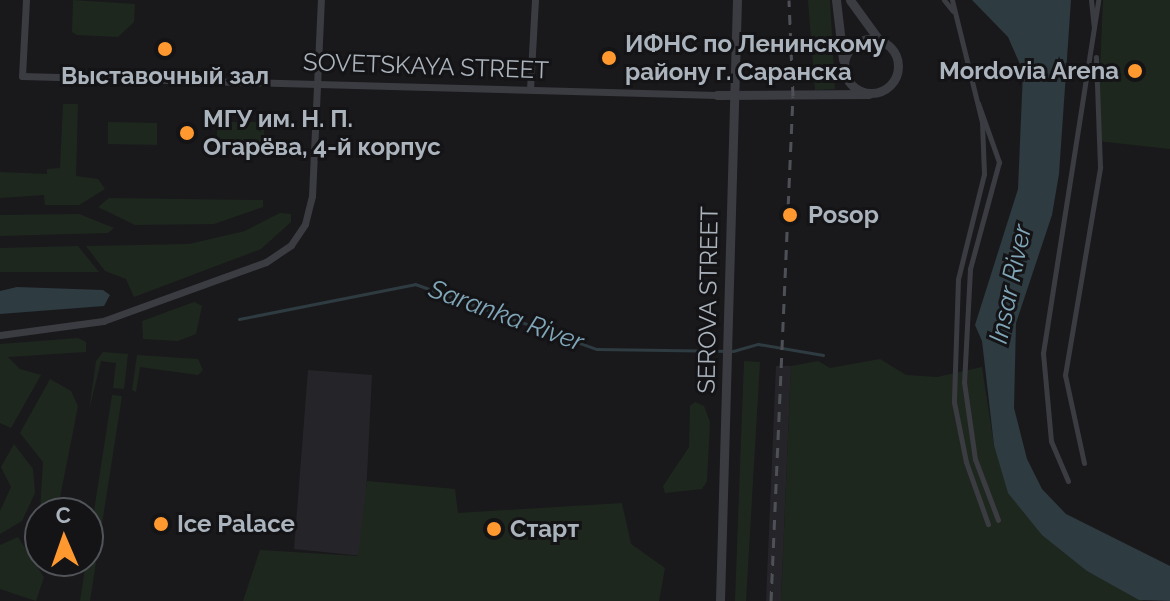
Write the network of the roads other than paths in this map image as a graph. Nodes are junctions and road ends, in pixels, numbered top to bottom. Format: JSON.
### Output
{"nodes":[{"id":1,"x":26,"y":0,"type":"edge"},
{"id":2,"x":321,"y":0,"type":"edge"},
{"id":3,"x":535,"y":0,"type":"edge"},
{"id":4,"x":737,"y":0,"type":"edge"},
{"id":5,"x":836,"y":0,"type":"edge"},
{"id":6,"x":850,"y":0,"type":"edge"},
{"id":7,"x":944,"y":0,"type":"edge"},
{"id":8,"x":952,"y":0,"type":"edge"},
{"id":9,"x":1091,"y":0,"type":"edge"},
{"id":10,"x":1098,"y":0,"type":"edge"},
{"id":11,"x":956,"y":15,"type":"junction"},
{"id":12,"x":879,"y":40,"type":"junction"},
{"id":13,"x":1095,"y":43,"type":"junction"},
{"id":14,"x":844,"y":69,"type":"junction"},
{"id":15,"x":317,"y":83,"type":"junction"},
{"id":16,"x":530,"y":89,"type":"junction"},
{"id":17,"x":873,"y":93,"type":"junction"},
{"id":18,"x":972,"y":93,"type":"junction"},
{"id":19,"x":717,"y":95,"type":"joint"},
{"id":20,"x":735,"y":95,"type":"junction"},
{"id":21,"x":830,"y":97,"type":"junction"},
{"id":22,"x":0,"y":335,"type":"edge"},
{"id":23,"x":1084,"y":463,"type":"dead end"},
{"id":24,"x":1068,"y":481,"type":"dead end"},
{"id":25,"x":998,"y":520,"type":"dead end"},
{"id":26,"x":988,"y":524,"type":"dead end"},
{"id":27,"x":720,"y":601,"type":"edge"}],
"edges":[{"from":1,"to":15,"type":"street","name":"SOVETSKAYA STREET"},
{"from":2,"to":15,"type":"street"},
{"from":3,"to":16,"type":"street"},
{"from":4,"to":20,"type":"street","name":"SEROVA STREET"},
{"from":5,"to":14,"type":"street"},
{"from":6,"to":12,"type":"street"},
{"from":7,"to":11,"type":"street"},
{"from":8,"to":11,"type":"street"},
{"from":9,"to":13,"type":"street"},
{"from":10,"to":13,"type":"street"},
{"from":11,"to":18,"type":"street"},
{"from":12,"to":14,"type":"street"},
{"from":12,"to":17,"type":"street"},
{"from":13,"to":23,"type":"street"},
{"from":13,"to":24,"type":"street"},
{"from":14,"to":17,"type":"street"},
{"from":14,"to":21,"type":"street"},
{"from":15,"to":16,"type":"street","name":"SOVETSKAYA STREET"},
{"from":15,"to":22,"type":"street"},
{"from":16,"to":19,"type":"street","name":"SOVETSKAYA STREET"},
{"from":17,"to":21,"type":"street","name":"SOVETSKAYA STREET"},
{"from":18,"to":25,"type":"street"},
{"from":18,"to":26,"type":"street"},
{"from":19,"to":20,"type":"street","name":"SOVETSKAYA STREET"},
{"from":20,"to":21,"type":"street","name":"SOVETSKAYA STREET"},
{"from":20,"to":27,"type":"street","name":"SEROVA STREET"}]}
